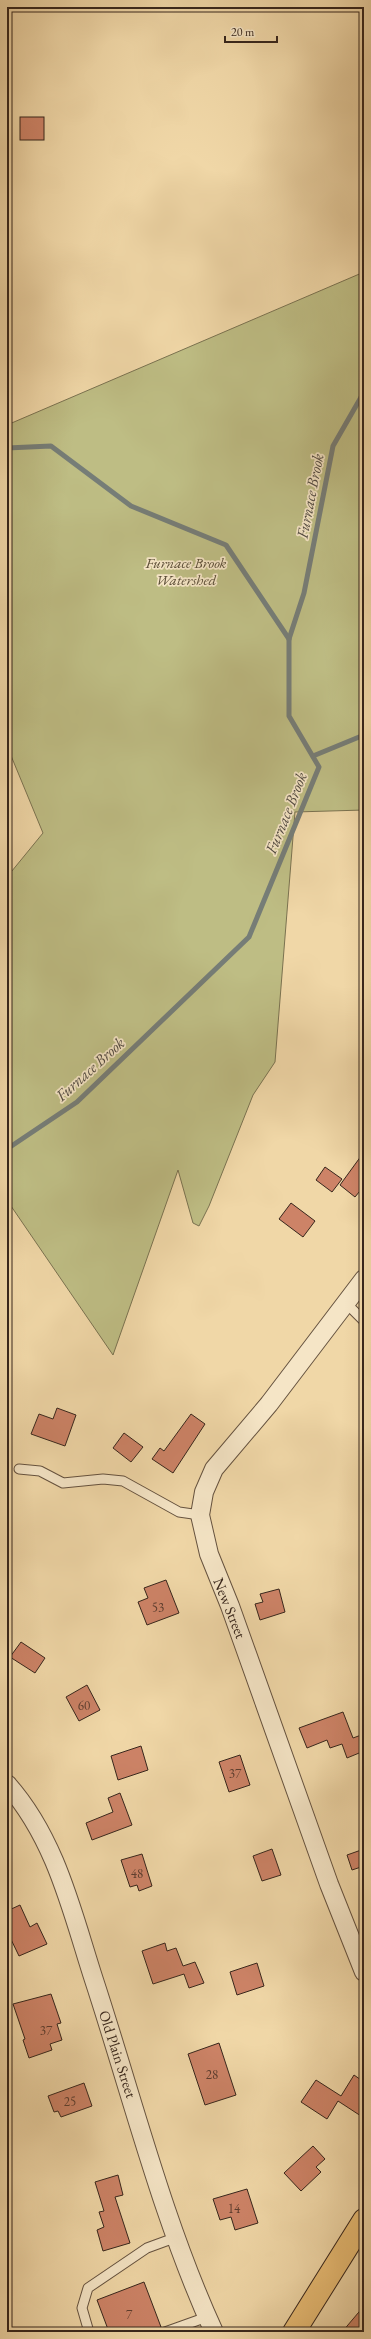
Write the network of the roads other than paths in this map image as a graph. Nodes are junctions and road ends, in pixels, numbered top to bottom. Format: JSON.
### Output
{"nodes":[{"id":1,"x":364,"y":1279,"type":"edge"},
{"id":2,"x":346,"y":1303,"type":"junction"},
{"id":3,"x":364,"y":1320,"type":"edge"},
{"id":4,"x":19,"y":1469,"type":"dead end"},
{"id":5,"x":200,"y":1515,"type":"junction"},
{"id":6,"x":7,"y":1784,"type":"edge"},
{"id":7,"x":364,"y":1972,"type":"edge"},
{"id":8,"x":364,"y":2220,"type":"edge"},
{"id":9,"x":177,"y":2237,"type":"junction"},
{"id":10,"x":210,"y":2324,"type":"edge"},
{"id":11,"x":301,"y":2329,"type":"edge"},
{"id":12,"x":167,"y":2331,"type":"edge"},
{"id":13,"x":90,"y":2332,"type":"edge"}],
"edges":[{"from":1,"to":2,"type":"street","name":"New Street"},
{"from":2,"to":3,"type":"lane"},
{"from":2,"to":5,"type":"street","name":"New Street"},
{"from":4,"to":5,"type":"lane"},
{"from":5,"to":7,"type":"street","name":"New Street"},
{"from":6,"to":9,"type":"street","name":"Old Plain Street"},
{"from":8,"to":11,"type":"main road"},
{"from":9,"to":10,"type":"street","name":"Old Plain Street"},
{"from":9,"to":13,"type":"lane"},
{"from":10,"to":12,"type":"lane"}]}
